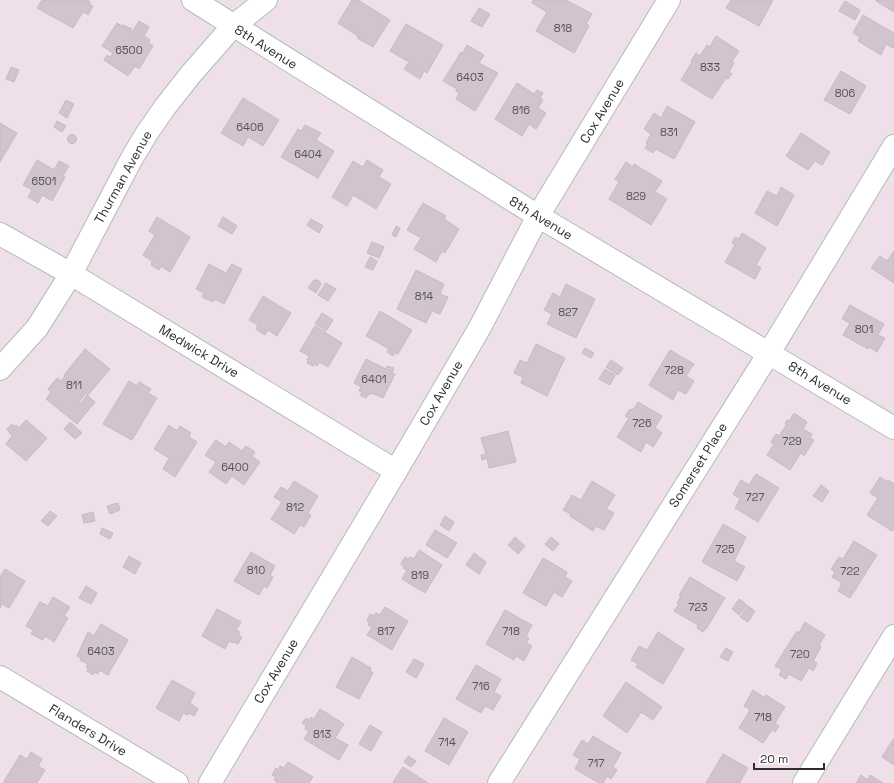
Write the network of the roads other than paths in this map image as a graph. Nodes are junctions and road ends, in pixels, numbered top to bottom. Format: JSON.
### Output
{"nodes":[{"id":1,"x":193,"y":0,"type":"edge"},
{"id":2,"x":266,"y":0,"type":"edge"},
{"id":3,"x":669,"y":0,"type":"edge"},
{"id":4,"x":233,"y":26,"type":"junction"},
{"id":5,"x":894,"y":146,"type":"edge"},
{"id":6,"x":538,"y":216,"type":"junction"},
{"id":7,"x":0,"y":234,"type":"edge"},
{"id":8,"x":71,"y":274,"type":"junction"},
{"id":9,"x":769,"y":353,"type":"junction"},
{"id":10,"x":0,"y":369,"type":"edge"},
{"id":11,"x":894,"y":428,"type":"edge"},
{"id":12,"x":396,"y":471,"type":"junction"},
{"id":13,"x":894,"y":636,"type":"edge"},
{"id":14,"x":0,"y":677,"type":"edge"},
{"id":15,"x":177,"y":783,"type":"edge"},
{"id":16,"x":210,"y":783,"type":"edge"},
{"id":17,"x":499,"y":783,"type":"edge"},
{"id":18,"x":804,"y":783,"type":"edge"}],
"edges":[{"from":1,"to":4,"type":"street","name":"8th Avenue"},
{"from":2,"to":4,"type":"street","name":"Thurman Avenue"},
{"from":3,"to":6,"type":"street","name":"Cox Avenue"},
{"from":4,"to":6,"type":"street","name":"8th Avenue"},
{"from":4,"to":8,"type":"street","name":"Thurman Avenue"},
{"from":5,"to":9,"type":"street","name":"Somerset Place"},
{"from":6,"to":9,"type":"street","name":"8th Avenue"},
{"from":6,"to":12,"type":"street","name":"Cox Avenue"},
{"from":7,"to":8,"type":"street","name":"Medwick Drive"},
{"from":8,"to":10,"type":"street","name":"Thurman Avenue"},
{"from":8,"to":12,"type":"street","name":"Medwick Drive"},
{"from":9,"to":11,"type":"street","name":"8th Avenue"},
{"from":9,"to":17,"type":"street","name":"Somerset Place"},
{"from":12,"to":16,"type":"street","name":"Cox Avenue"},
{"from":13,"to":18,"type":"street"},
{"from":14,"to":15,"type":"street","name":"Flanders Drive"}]}
